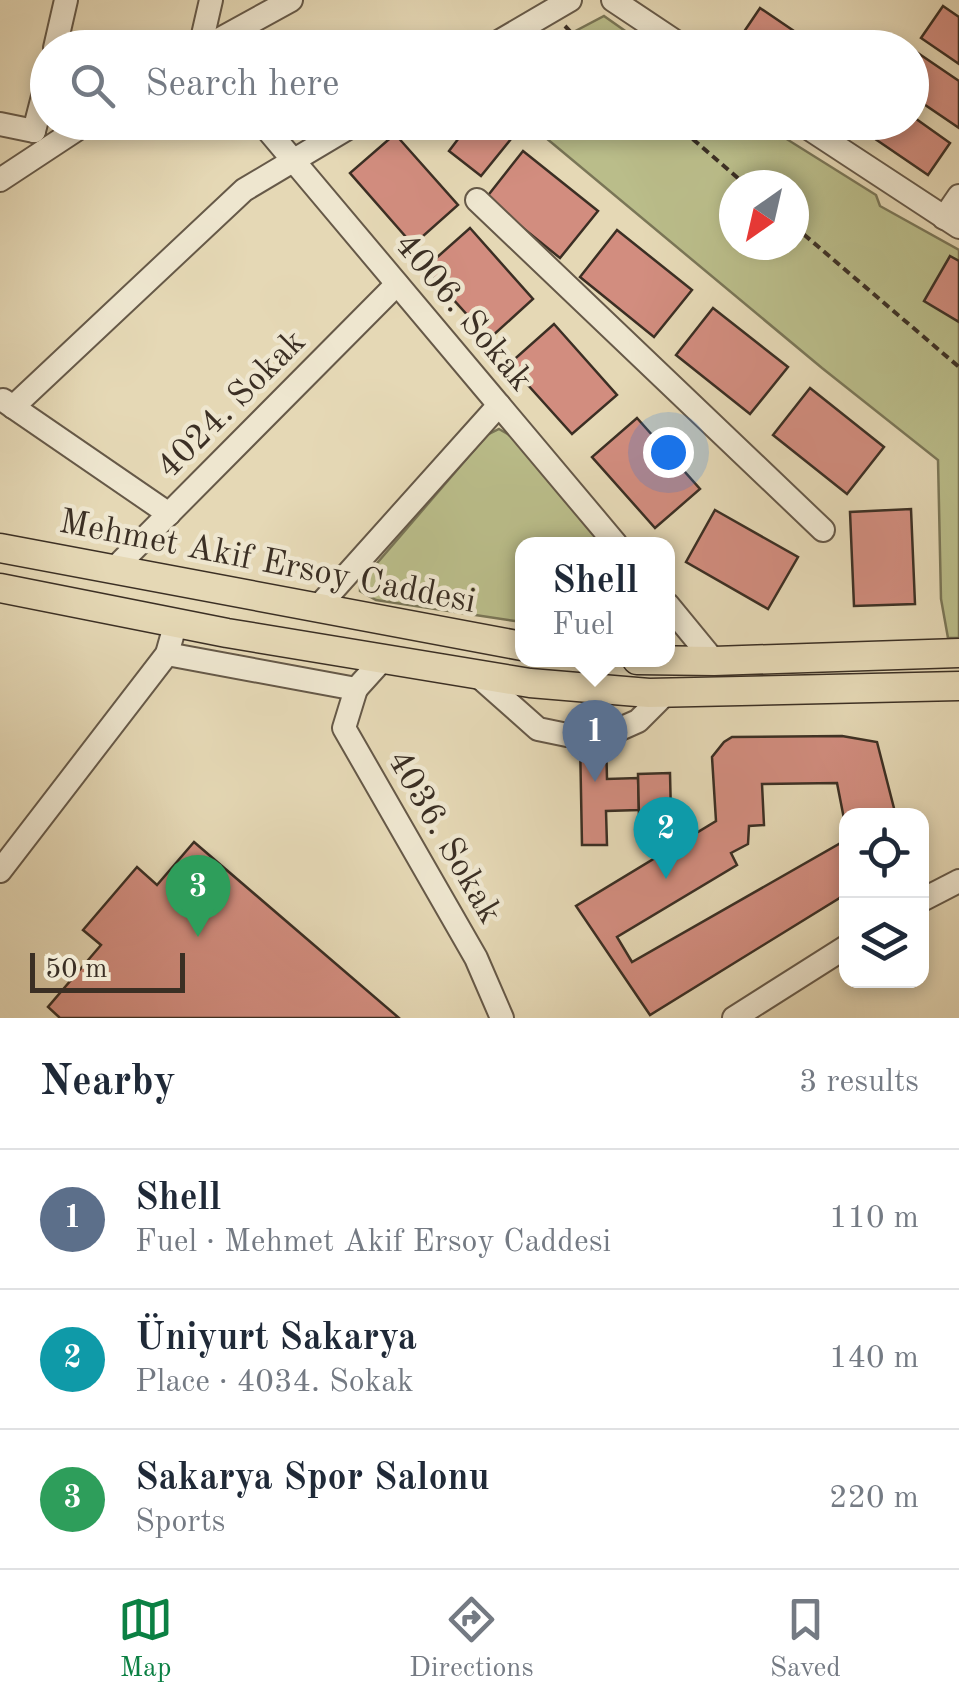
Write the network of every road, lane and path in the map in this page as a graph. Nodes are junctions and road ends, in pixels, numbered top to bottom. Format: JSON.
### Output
{"nodes":[{"id":1,"x":66,"y":0,"type":"edge"},
{"id":2,"x":211,"y":0,"type":"edge"},
{"id":3,"x":290,"y":0,"type":"edge"},
{"id":4,"x":570,"y":0,"type":"edge"},
{"id":5,"x":613,"y":0,"type":"edge"},
{"id":6,"x":59,"y":30,"type":"edge"},
{"id":7,"x":205,"y":30,"type":"edge"},
{"id":8,"x":235,"y":30,"type":"edge"},
{"id":9,"x":519,"y":30,"type":"edge"},
{"id":10,"x":658,"y":30,"type":"edge"},
{"id":11,"x":0,"y":124,"type":"edge"},
{"id":12,"x":30,"y":137,"type":"edge"},
{"id":13,"x":276,"y":140,"type":"edge"},
{"id":14,"x":327,"y":140,"type":"edge"},
{"id":15,"x":694,"y":140,"type":"edge"},
{"id":16,"x":826,"y":140,"type":"edge"},
{"id":17,"x":40,"y":141,"type":"edge"},
{"id":18,"x":293,"y":160,"type":"junction"},
{"id":19,"x":729,"y":170,"type":"edge"},
{"id":20,"x":0,"y":180,"type":"edge"},
{"id":21,"x":959,"y":196,"type":"edge"},
{"id":22,"x":477,"y":200,"type":"dead end"},
{"id":23,"x":952,"y":223,"type":"edge"},
{"id":24,"x":809,"y":239,"type":"edge"},
{"id":25,"x":398,"y":284,"type":"junction"},
{"id":26,"x":959,"y":368,"type":"edge"},
{"id":27,"x":6,"y":402,"type":"edge"},
{"id":28,"x":499,"y":405,"type":"junction"},
{"id":29,"x":169,"y":514,"type":"junction"},
{"id":30,"x":823,"y":530,"type":"dead end"},
{"id":31,"x":610,"y":537,"type":"edge"},
{"id":32,"x":0,"y":548,"type":"edge"},
{"id":33,"x":113,"y":570,"type":"junction"},
{"id":34,"x":0,"y":588,"type":"edge"},
{"id":35,"x":317,"y":608,"type":"junction"},
{"id":36,"x":675,"y":614,"type":"edge"},
{"id":37,"x":176,"y":622,"type":"junction"},
{"id":38,"x":515,"y":645,"type":"edge"},
{"id":39,"x":167,"y":654,"type":"junction"},
{"id":40,"x":959,"y":654,"type":"edge"},
{"id":41,"x":384,"y":658,"type":"junction"},
{"id":42,"x":675,"y":660,"type":"edge"},
{"id":43,"x":714,"y":661,"type":"junction"},
{"id":44,"x":476,"y":674,"type":"junction"},
{"id":45,"x":959,"y":686,"type":"edge"},
{"id":46,"x":356,"y":689,"type":"junction"},
{"id":47,"x":667,"y":692,"type":"junction"},
{"id":48,"x":0,"y":871,"type":"edge"},
{"id":49,"x":959,"y":881,"type":"edge"},
{"id":50,"x":926,"y":898,"type":"edge"},
{"id":51,"x":839,"y":951,"type":"edge"},
{"id":52,"x":502,"y":1018,"type":"edge"},
{"id":53,"x":734,"y":1018,"type":"edge"}],
"edges":[{"from":1,"to":6,"type":"street"},
{"from":2,"to":7,"type":"street"},
{"from":3,"to":8,"type":"street"},
{"from":4,"to":9,"type":"street"},
{"from":5,"to":10,"type":"street"},
{"from":11,"to":12,"type":"street"},
{"from":13,"to":18,"type":"street","name":"4006. Sokak"},
{"from":14,"to":18,"type":"street"},
{"from":15,"to":19,"type":"path"},
{"from":16,"to":23,"type":"street"},
{"from":17,"to":20,"type":"street"},
{"from":18,"to":25,"type":"street","name":"4006. Sokak"},
{"from":18,"to":27,"type":"street"},
{"from":21,"to":23,"type":"street"},
{"from":22,"to":30,"type":"street"},
{"from":24,"to":26,"type":"path"},
{"from":25,"to":28,"type":"street","name":"4006. Sokak"},
{"from":25,"to":29,"type":"street","name":"4024. Sokak"},
{"from":27,"to":29,"type":"street"},
{"from":28,"to":31,"type":"street","name":"4006. Sokak"},
{"from":28,"to":35,"type":"street"},
{"from":29,"to":33,"type":"street","name":"4024. Sokak"},
{"from":32,"to":33,"type":"main road","name":"Mehmet Akif Ersoy Caddesi"},
{"from":33,"to":35,"type":"main road","name":"Mehmet Akif Ersoy Caddesi"},
{"from":34,"to":37,"type":"main road","name":"Mehmet Akif Ersoy Caddesi"},
{"from":35,"to":38,"type":"main road","name":"Mehmet Akif Ersoy Caddesi"},
{"from":36,"to":43,"type":"street"},
{"from":37,"to":39,"type":"street"},
{"from":37,"to":41,"type":"main road","name":"Mehmet Akif Ersoy Caddesi"},
{"from":39,"to":46,"type":"street"},
{"from":39,"to":48,"type":"street"},
{"from":40,"to":43,"type":"main road"},
{"from":41,"to":44,"type":"main road","name":"Mehmet Akif Ersoy Caddesi"},
{"from":41,"to":46,"type":"street"},
{"from":42,"to":43,"type":"main road"},
{"from":44,"to":47,"type":"main road","name":"Mehmet Akif Ersoy Caddesi"},
{"from":44,"to":47,"type":"street"},
{"from":45,"to":47,"type":"main road","name":"Mehmet Akif Ersoy Caddesi"},
{"from":46,"to":52,"type":"street","name":"4036. Sokak"},
{"from":49,"to":50,"type":"street"},
{"from":51,"to":53,"type":"street"}]}
